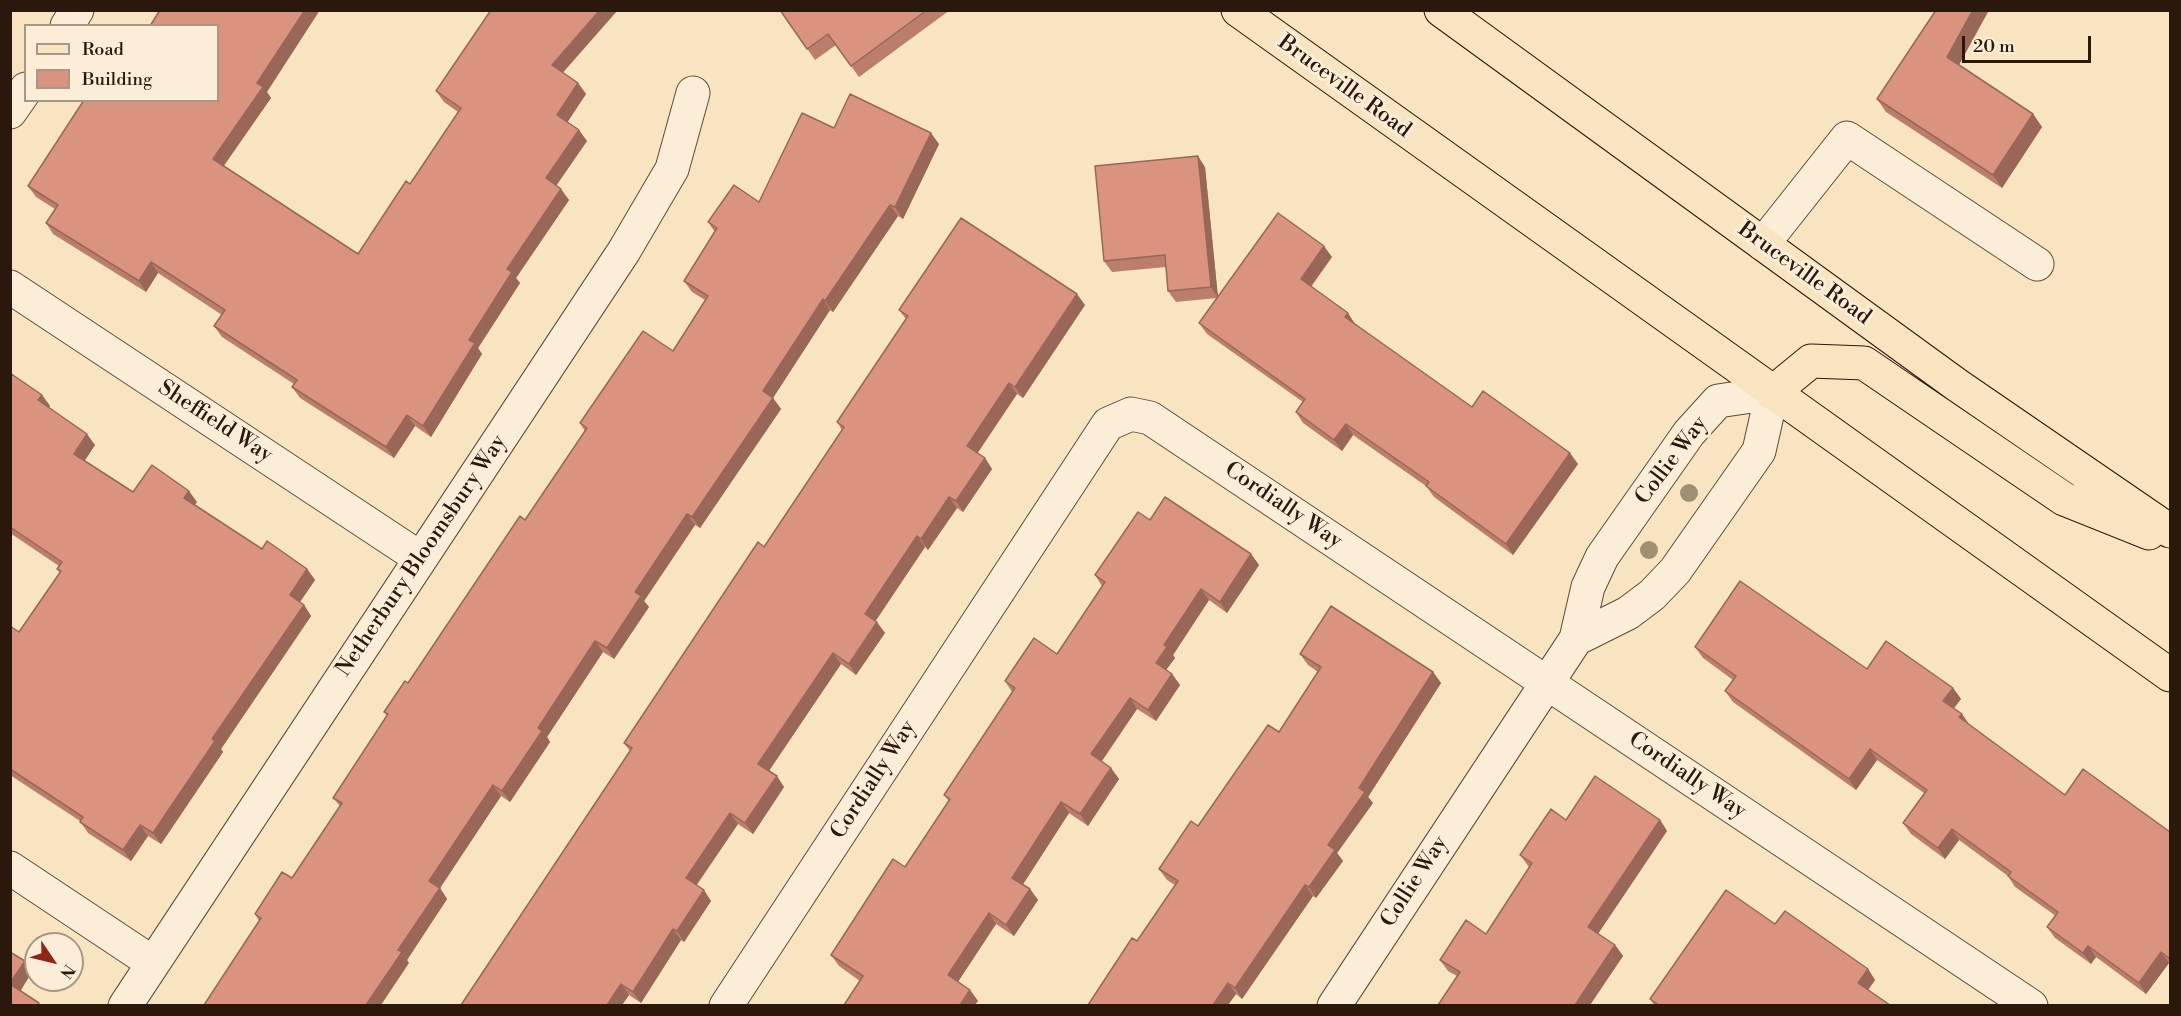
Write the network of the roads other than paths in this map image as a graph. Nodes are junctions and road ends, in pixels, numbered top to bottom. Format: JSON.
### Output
{"nodes":[{"id":1,"x":77,"y":10,"type":"edge"},
{"id":2,"x":1238,"y":10,"type":"edge"},
{"id":3,"x":1441,"y":10,"type":"edge"},
{"id":4,"x":68,"y":24,"type":"edge"},
{"id":5,"x":24,"y":92,"type":"edge"},
{"id":6,"x":693,"y":93,"type":"dead end"},
{"id":7,"x":10,"y":112,"type":"edge"},
{"id":8,"x":1763,"y":244,"type":"junction"},
{"id":9,"x":2037,"y":264,"type":"dead end"},
{"id":10,"x":10,"y":287,"type":"edge"},
{"id":11,"x":1772,"y":393,"type":"junction"},
{"id":12,"x":2170,"y":531,"type":"edge"},
{"id":13,"x":2170,"y":541,"type":"edge"},
{"id":14,"x":420,"y":558,"type":"junction"},
{"id":15,"x":1576,"y":639,"type":"junction"},
{"id":16,"x":2170,"y":675,"type":"edge"},
{"id":17,"x":1546,"y":682,"type":"junction"},
{"id":18,"x":10,"y":868,"type":"edge"},
{"id":19,"x":153,"y":963,"type":"junction"},
{"id":20,"x":125,"y":1005,"type":"edge"},
{"id":21,"x":726,"y":1005,"type":"edge"},
{"id":22,"x":1334,"y":1005,"type":"edge"},
{"id":23,"x":2031,"y":1005,"type":"edge"}],
"edges":[{"from":1,"to":4,"type":"street"},
{"from":2,"to":11,"type":"main road","name":"Bruceville Road"},
{"from":3,"to":8,"type":"main road","name":"Bruceville Road"},
{"from":5,"to":7,"type":"street"},
{"from":6,"to":14,"type":"street","name":"Netherbury Bloomsbury Way"},
{"from":8,"to":9,"type":"street"},
{"from":8,"to":12,"type":"main road","name":"Bruceville Road"},
{"from":10,"to":14,"type":"street","name":"Sheffield Way"},
{"from":11,"to":13,"type":"main road","name":"Bruceville Road"},
{"from":11,"to":15,"type":"street","name":"Collie Way"},
{"from":11,"to":15,"type":"street","name":"Collie Way"},
{"from":11,"to":16,"type":"main road","name":"Bruceville Road"},
{"from":14,"to":19,"type":"street","name":"Netherbury Bloomsbury Way"},
{"from":15,"to":17,"type":"street","name":"Collie Way"},
{"from":17,"to":21,"type":"street","name":"Cordially Way"},
{"from":17,"to":22,"type":"street","name":"Collie Way"},
{"from":17,"to":23,"type":"street","name":"Cordially Way"},
{"from":18,"to":19,"type":"street"},
{"from":19,"to":20,"type":"street","name":"Netherbury Bloomsbury Way"}]}
